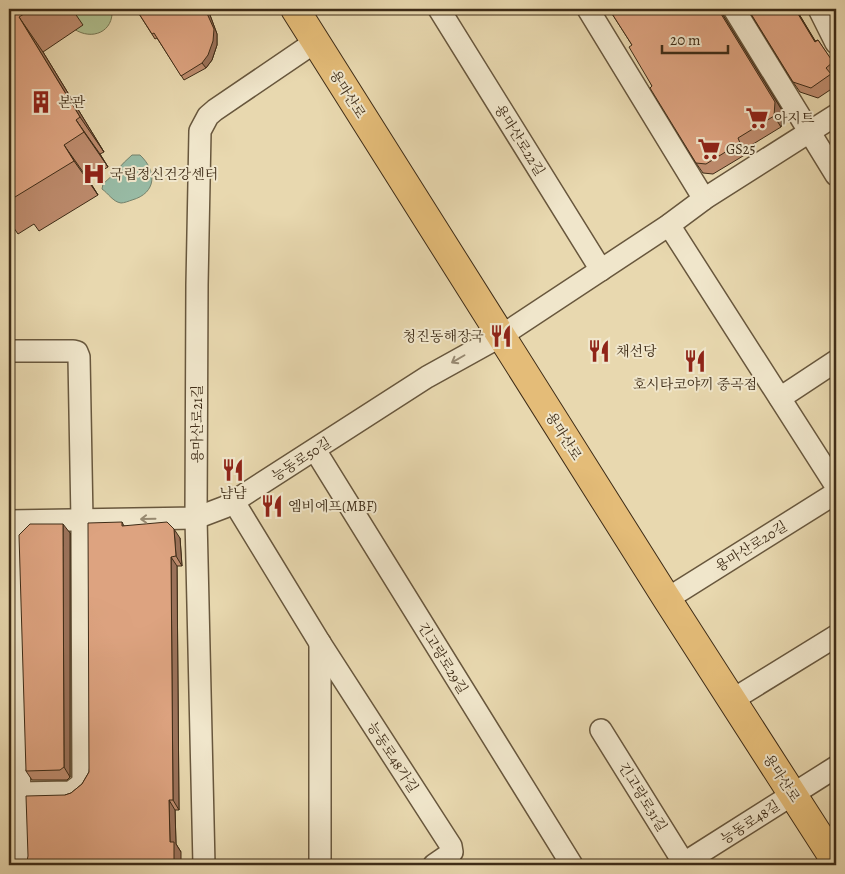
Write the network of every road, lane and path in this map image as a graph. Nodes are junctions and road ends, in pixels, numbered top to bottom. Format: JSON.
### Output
{"nodes":[{"id":1,"x":295,"y":9,"type":"edge"},
{"id":2,"x":439,"y":9,"type":"edge"},
{"id":3,"x":588,"y":9,"type":"edge"},
{"id":4,"x":734,"y":9,"type":"edge"},
{"id":5,"x":819,"y":9,"type":"edge"},
{"id":6,"x":315,"y":42,"type":"junction"},
{"id":7,"x":836,"y":43,"type":"edge"},
{"id":8,"x":836,"y":114,"type":"edge"},
{"id":9,"x":809,"y":132,"type":"junction"},
{"id":10,"x":836,"y":175,"type":"edge"},
{"id":11,"x":704,"y":199,"type":"junction"},
{"id":12,"x":669,"y":225,"type":"junction"},
{"id":13,"x":602,"y":270,"type":"junction"},
{"id":14,"x":501,"y":336,"type":"junction"},
{"id":15,"x":9,"y":351,"type":"edge"},
{"id":16,"x":836,"y":361,"type":"edge"},
{"id":17,"x":780,"y":398,"type":"junction"},
{"id":18,"x":314,"y":450,"type":"junction"},
{"id":19,"x":836,"y":486,"type":"edge"},
{"id":20,"x":836,"y":493,"type":"edge"},
{"id":21,"x":234,"y":502,"type":"junction"},
{"id":22,"x":196,"y":518,"type":"junction"},
{"id":23,"x":82,"y":520,"type":"junction"},
{"id":24,"x":10,"y":521,"type":"edge"},
{"id":25,"x":667,"y":599,"type":"junction"},
{"id":26,"x":836,"y":636,"type":"edge"},
{"id":27,"x":320,"y":643,"type":"junction"},
{"id":28,"x":732,"y":700,"type":"junction"},
{"id":29,"x":601,"y":730,"type":"dead end"},
{"id":30,"x":836,"y":767,"type":"edge"},
{"id":31,"x":18,"y":793,"type":"junction"},
{"id":32,"x":792,"y":794,"type":"junction"},
{"id":33,"x":836,"y":862,"type":"edge"},
{"id":34,"x":22,"y":865,"type":"edge"},
{"id":35,"x":204,"y":865,"type":"edge"},
{"id":36,"x":320,"y":865,"type":"edge"},
{"id":37,"x":434,"y":865,"type":"edge"},
{"id":38,"x":572,"y":865,"type":"edge"},
{"id":39,"x":683,"y":865,"type":"edge"}],
"edges":[{"from":1,"to":6,"type":"main road","name":"용마산로"},
{"from":2,"to":13,"type":"street","name":"용마산로22길"},
{"from":3,"to":11,"type":"street"},
{"from":4,"to":9,"type":"street"},
{"from":5,"to":7,"type":"street"},
{"from":6,"to":14,"type":"main road","name":"용마산로"},
{"from":6,"to":22,"type":"street","name":"용마산로21길"},
{"from":8,"to":9,"type":"street"},
{"from":9,"to":10,"type":"street"},
{"from":9,"to":11,"type":"street"},
{"from":11,"to":12,"type":"street"},
{"from":12,"to":13,"type":"street"},
{"from":12,"to":17,"type":"street"},
{"from":13,"to":14,"type":"street"},
{"from":14,"to":18,"type":"street","name":"능동로50길","one_way":true},
{"from":14,"to":25,"type":"main road","name":"용마산로"},
{"from":15,"to":23,"type":"street"},
{"from":16,"to":17,"type":"street"},
{"from":17,"to":19,"type":"street"},
{"from":18,"to":21,"type":"street","name":"능동로50길"},
{"from":18,"to":38,"type":"street","name":"긴고랑로29길"},
{"from":20,"to":25,"type":"street","name":"용마산로20길"},
{"from":21,"to":22,"type":"street","name":"능동로50길"},
{"from":21,"to":27,"type":"street","name":"능동로48가길"},
{"from":22,"to":23,"type":"street","name":"능동로50길","one_way":true},
{"from":22,"to":35,"type":"street","name":"용마산로21길"},
{"from":23,"to":24,"type":"street","name":"능동로50길"},
{"from":23,"to":31,"type":"street"},
{"from":24,"to":31,"type":"street"},
{"from":25,"to":28,"type":"main road","name":"용마산로"},
{"from":26,"to":28,"type":"street"},
{"from":27,"to":36,"type":"street"},
{"from":27,"to":37,"type":"street","name":"능동로48가길"},
{"from":28,"to":32,"type":"main road","name":"용마산로"},
{"from":29,"to":39,"type":"street","name":"긴고랑로31길"},
{"from":30,"to":32,"type":"street","name":"능동로48길"},
{"from":31,"to":34,"type":"street"},
{"from":32,"to":33,"type":"main road","name":"용마산로"},
{"from":32,"to":39,"type":"street","name":"능동로48길"}]}
